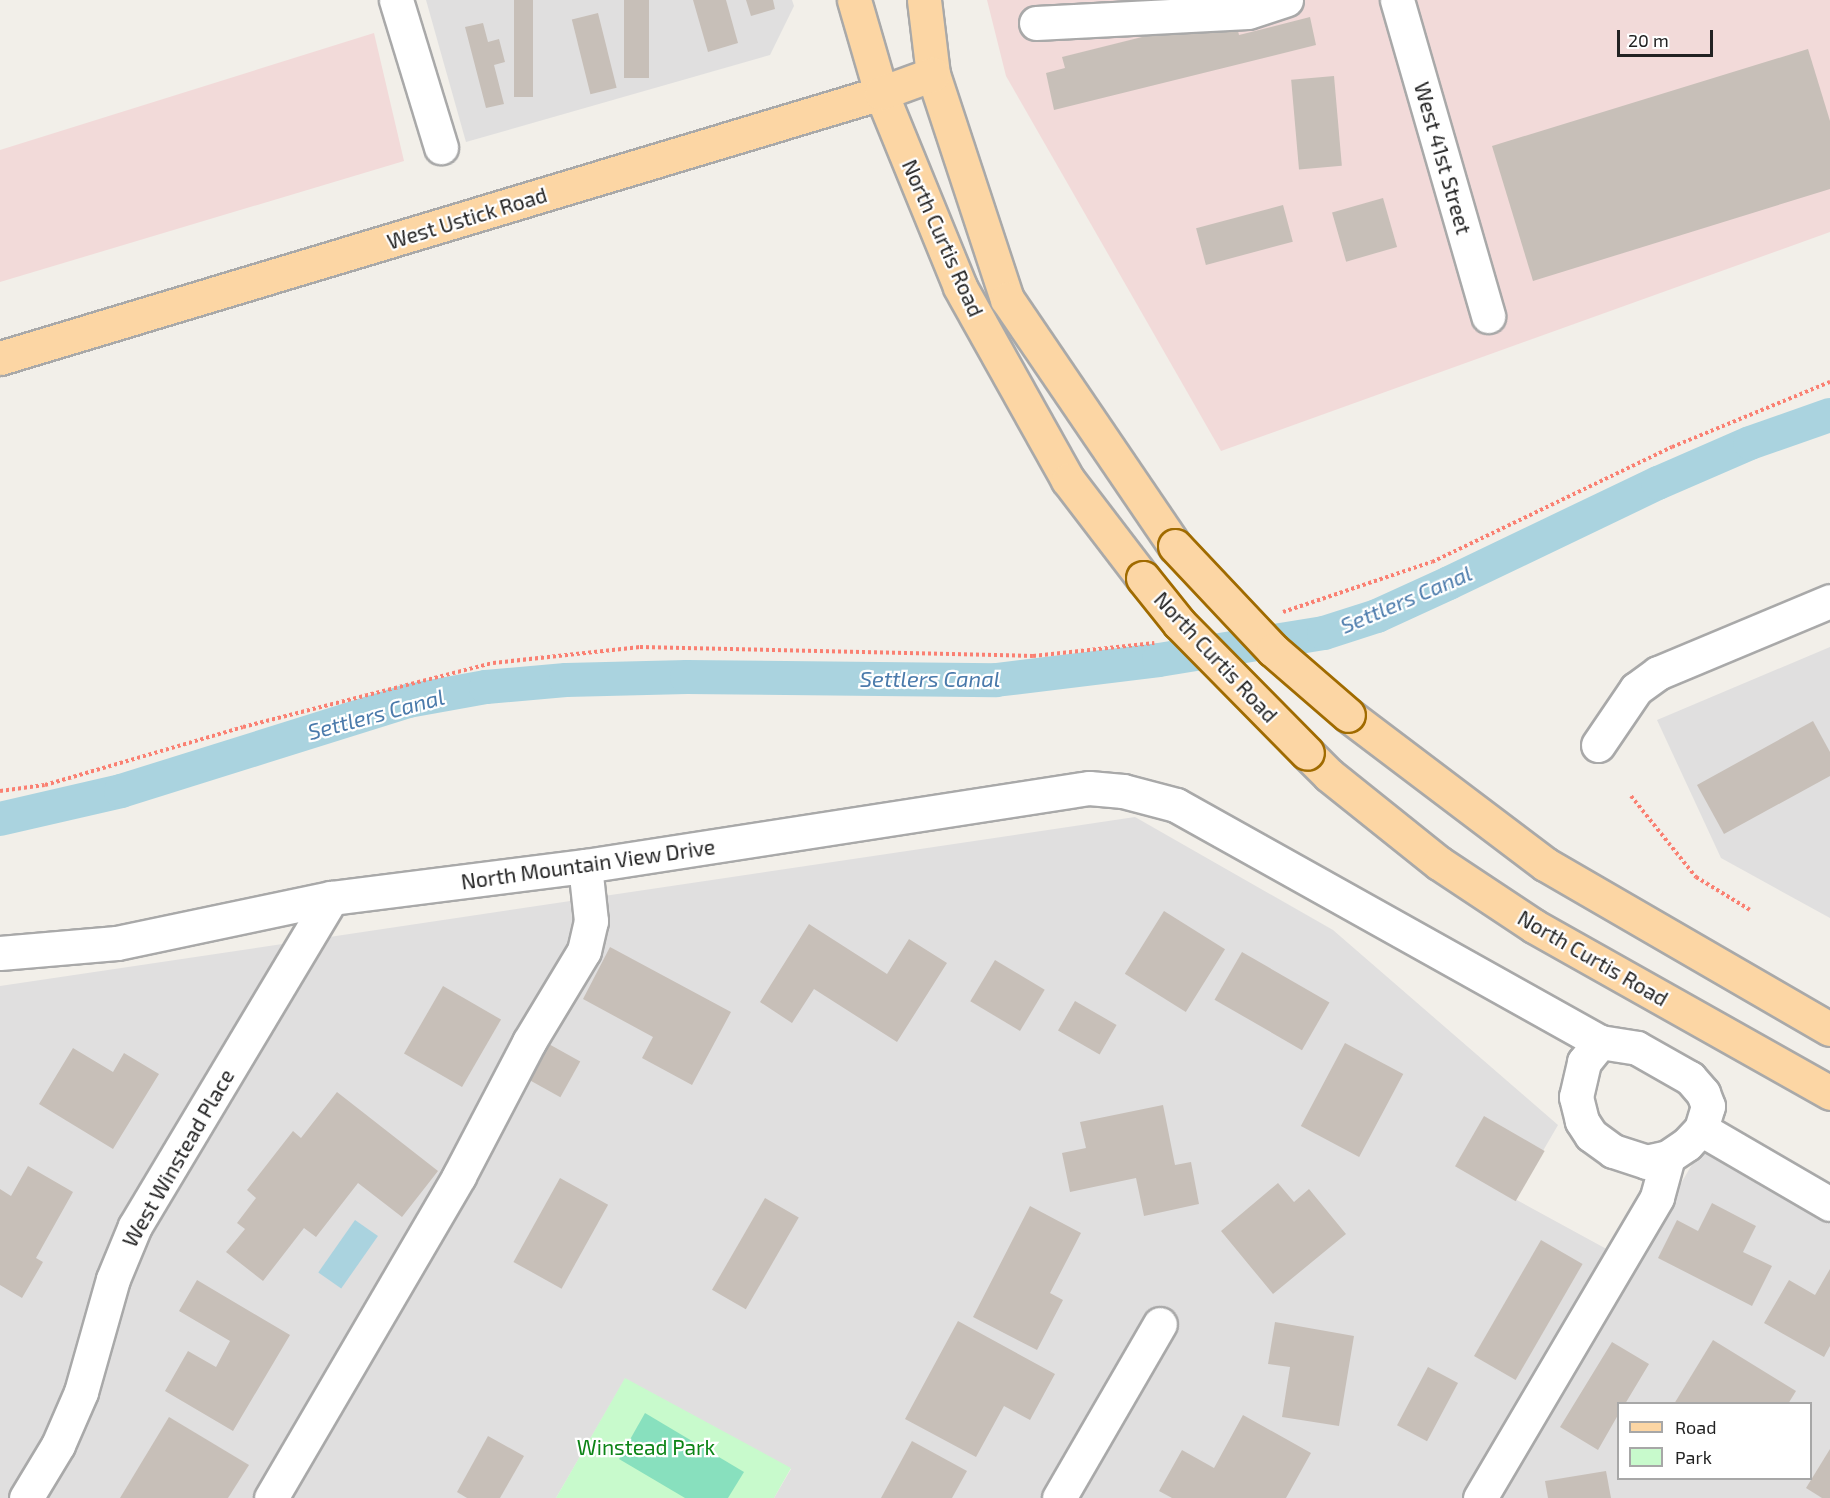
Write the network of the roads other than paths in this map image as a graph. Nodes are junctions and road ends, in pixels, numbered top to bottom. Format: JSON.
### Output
{"nodes":[{"id":1,"x":396,"y":0,"type":"edge"},
{"id":2,"x":854,"y":0,"type":"edge"},
{"id":3,"x":924,"y":0,"type":"edge"},
{"id":4,"x":1286,"y":0,"type":"edge"},
{"id":5,"x":1397,"y":0,"type":"edge"},
{"id":6,"x":1036,"y":23,"type":"dead end"},
{"id":7,"x":933,"y":74,"type":"junction"},
{"id":8,"x":881,"y":93,"type":"junction"},
{"id":9,"x":441,"y":147,"type":"dead end"},
{"id":10,"x":1488,"y":316,"type":"dead end"},
{"id":11,"x":0,"y":358,"type":"edge"},
{"id":12,"x":1830,"y":601,"type":"edge"},
{"id":13,"x":1598,"y":745,"type":"dead end"},
{"id":14,"x":585,"y":866,"type":"junction"},
{"id":15,"x":331,"y":897,"type":"junction"},
{"id":16,"x":0,"y":953,"type":"edge"},
{"id":17,"x":1830,"y":1029,"type":"edge"},
{"id":18,"x":1600,"y":1042,"type":"junction"},
{"id":19,"x":1830,"y":1093,"type":"edge"},
{"id":20,"x":1701,"y":1129,"type":"junction"},
{"id":21,"x":1668,"y":1157,"type":"junction"},
{"id":22,"x":1830,"y":1204,"type":"edge"},
{"id":23,"x":1160,"y":1324,"type":"dead end"},
{"id":24,"x":26,"y":1498,"type":"edge"},
{"id":25,"x":271,"y":1498,"type":"edge"},
{"id":26,"x":1059,"y":1498,"type":"edge"},
{"id":27,"x":1480,"y":1498,"type":"edge"}],
"edges":[{"from":1,"to":9,"type":"street"},
{"from":2,"to":8,"type":"main road","name":"North Curtis Road"},
{"from":3,"to":7,"type":"main road","name":"North Curtis Road"},
{"from":4,"to":6,"type":"street"},
{"from":5,"to":10,"type":"street","name":"West 41st Street"},
{"from":7,"to":8,"type":"main road","name":"West Ustick Road"},
{"from":7,"to":17,"type":"main road","name":"North Curtis Road","bridge":true},
{"from":8,"to":11,"type":"main road","name":"West Ustick Road"},
{"from":8,"to":19,"type":"main road","name":"North Curtis Road","bridge":true},
{"from":12,"to":13,"type":"street"},
{"from":14,"to":15,"type":"street","name":"North Mountain View Drive"},
{"from":14,"to":18,"type":"street","name":"North Mountain View Drive"},
{"from":14,"to":25,"type":"street"},
{"from":15,"to":16,"type":"street","name":"North Mountain View Drive"},
{"from":15,"to":24,"type":"street","name":"West Winstead Place"},
{"from":18,"to":20,"type":"street"},
{"from":18,"to":21,"type":"street"},
{"from":20,"to":21,"type":"street"},
{"from":20,"to":22,"type":"street"},
{"from":21,"to":27,"type":"street"},
{"from":23,"to":26,"type":"street"}]}
